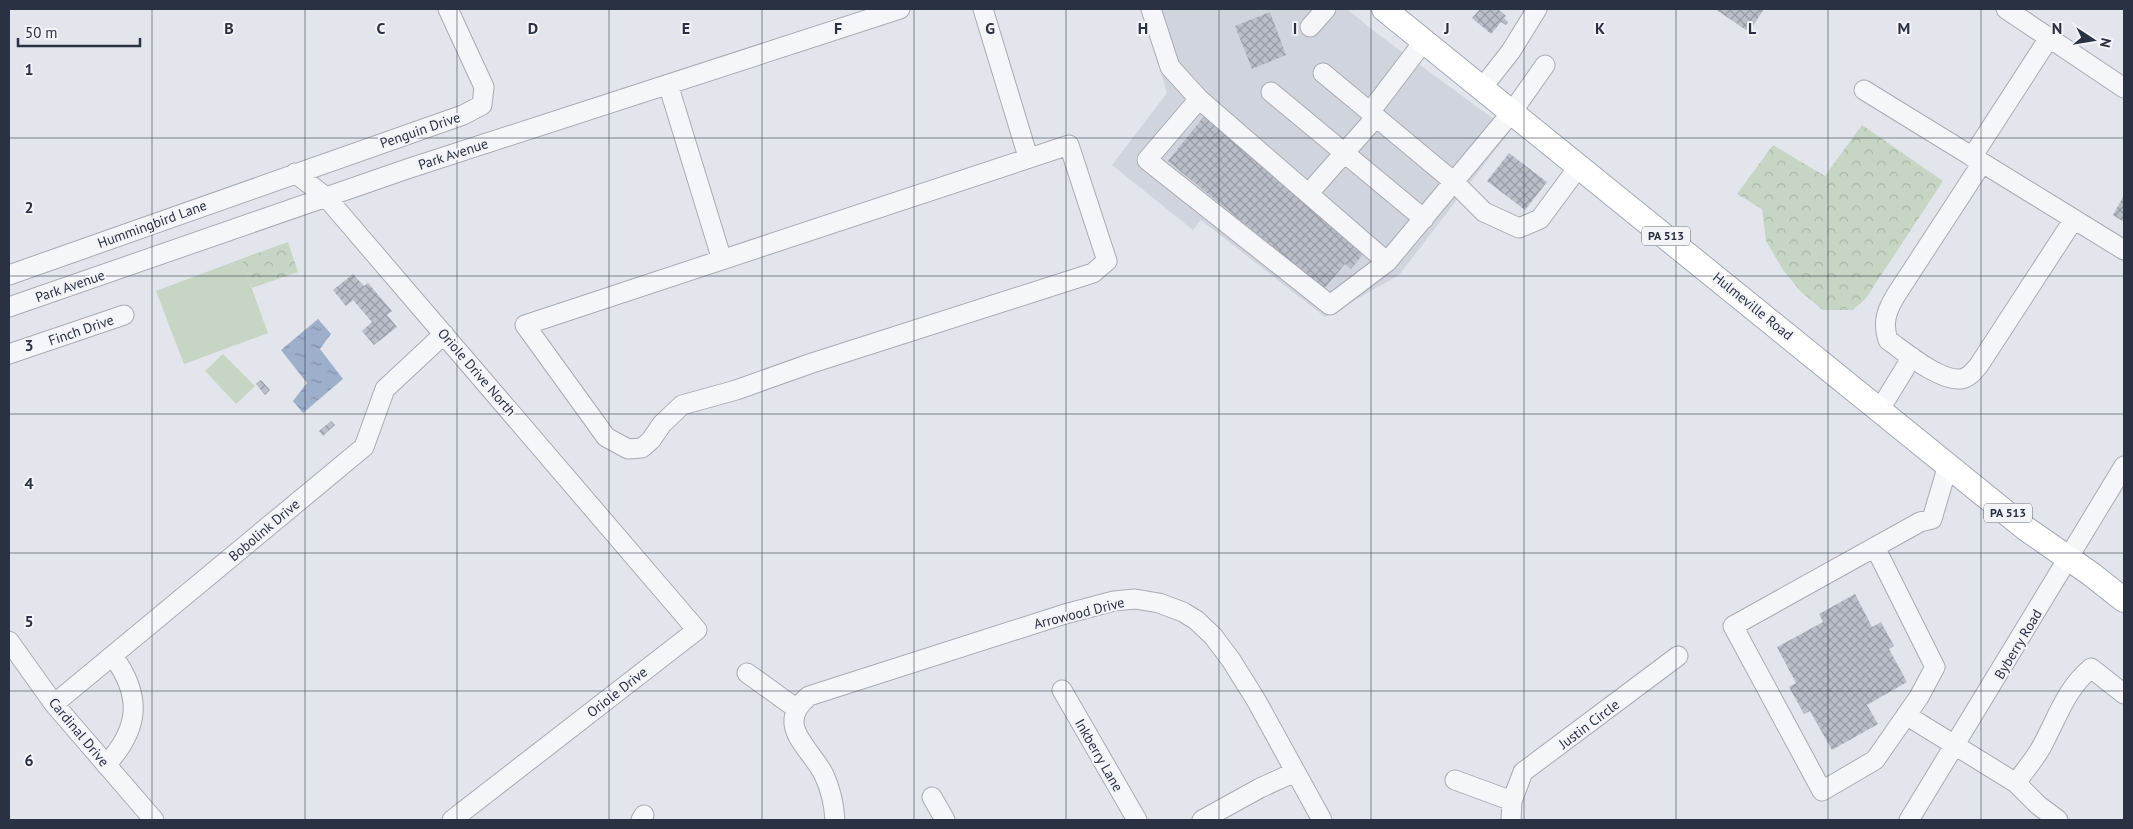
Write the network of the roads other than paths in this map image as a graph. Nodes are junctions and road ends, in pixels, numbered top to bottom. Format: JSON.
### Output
{"nodes":[{"id":1,"x":448,"y":9,"type":"edge"},
{"id":2,"x":900,"y":9,"type":"edge"},
{"id":3,"x":983,"y":9,"type":"edge"},
{"id":4,"x":1151,"y":9,"type":"edge"},
{"id":5,"x":1326,"y":9,"type":"edge"},
{"id":6,"x":1384,"y":9,"type":"edge"},
{"id":7,"x":1537,"y":9,"type":"edge"},
{"id":8,"x":2006,"y":9,"type":"edge"},
{"id":9,"x":1310,"y":27,"type":"dead end"},
{"id":10,"x":2049,"y":38,"type":"junction"},
{"id":11,"x":1424,"y":41,"type":"junction"},
{"id":12,"x":1545,"y":65,"type":"dead end"},
{"id":13,"x":1322,"y":73,"type":"dead end"},
{"id":14,"x":668,"y":84,"type":"junction"},
{"id":15,"x":1482,"y":88,"type":"junction"},
{"id":16,"x":2124,"y":88,"type":"edge"},
{"id":17,"x":1864,"y":90,"type":"dead end"},
{"id":18,"x":1271,"y":92,"type":"dead end"},
{"id":19,"x":1199,"y":99,"type":"junction"},
{"id":20,"x":1512,"y":112,"type":"junction"},
{"id":21,"x":1373,"y":115,"type":"junction"},
{"id":22,"x":1344,"y":153,"type":"junction"},
{"id":23,"x":1028,"y":157,"type":"junction"},
{"id":24,"x":1977,"y":160,"type":"junction"},
{"id":25,"x":1579,"y":166,"type":"junction"},
{"id":26,"x":295,"y":173,"type":"junction"},
{"id":27,"x":1454,"y":182,"type":"junction"},
{"id":28,"x":1308,"y":194,"type":"junction"},
{"id":29,"x":326,"y":197,"type":"junction"},
{"id":30,"x":1424,"y":219,"type":"junction"},
{"id":31,"x":2074,"y":219,"type":"junction"},
{"id":32,"x":2124,"y":250,"type":"edge"},
{"id":33,"x":722,"y":260,"type":"junction"},
{"id":34,"x":1387,"y":262,"type":"junction"},
{"id":35,"x":9,"y":274,"type":"edge"},
{"id":36,"x":9,"y":307,"type":"edge"},
{"id":37,"x":124,"y":315,"type":"dead end"},
{"id":38,"x":444,"y":334,"type":"junction"},
{"id":39,"x":9,"y":354,"type":"edge"},
{"id":40,"x":1912,"y":357,"type":"junction"},
{"id":41,"x":1880,"y":409,"type":"junction"},
{"id":42,"x":1948,"y":465,"type":"junction"},
{"id":43,"x":2124,"y":466,"type":"edge"},
{"id":44,"x":1875,"y":547,"type":"junction"},
{"id":45,"x":627,"y":548,"type":"joint"},
{"id":46,"x":2069,"y":558,"type":"junction"},
{"id":47,"x":2124,"y":600,"type":"edge"},
{"id":48,"x":9,"y":641,"type":"edge"},
{"id":49,"x":113,"y":656,"type":"junction"},
{"id":50,"x":1678,"y":656,"type":"dead end"},
{"id":51,"x":747,"y":673,"type":"dead end"},
{"id":52,"x":1062,"y":690,"type":"dead end"},
{"id":53,"x":2124,"y":694,"type":"edge"},
{"id":54,"x":54,"y":704,"type":"junction"},
{"id":55,"x":797,"y":709,"type":"junction"},
{"id":56,"x":1906,"y":715,"type":"junction"},
{"id":57,"x":1956,"y":744,"type":"junction"},
{"id":58,"x":106,"y":765,"type":"junction"},
{"id":59,"x":1295,"y":772,"type":"junction"},
{"id":60,"x":1455,"y":780,"type":"dead end"},
{"id":61,"x":2016,"y":783,"type":"junction"},
{"id":62,"x":932,"y":796,"type":"dead end"},
{"id":63,"x":1512,"y":801,"type":"junction"},
{"id":64,"x":154,"y":820,"type":"edge"},
{"id":65,"x":452,"y":820,"type":"edge"},
{"id":66,"x":835,"y":820,"type":"edge"},
{"id":67,"x":945,"y":820,"type":"edge"},
{"id":68,"x":1137,"y":820,"type":"edge"},
{"id":69,"x":1202,"y":820,"type":"edge"},
{"id":70,"x":1322,"y":820,"type":"edge"},
{"id":71,"x":1511,"y":820,"type":"edge"},
{"id":72,"x":1909,"y":820,"type":"edge"},
{"id":73,"x":2058,"y":820,"type":"edge"}],
"edges":[{"from":1,"to":26,"type":"street","name":"Penguin Drive"},
{"from":2,"to":14,"type":"street","name":"Park Avenue"},
{"from":3,"to":23,"type":"street"},
{"from":4,"to":19,"type":"street"},
{"from":5,"to":9,"type":"street"},
{"from":6,"to":11,"type":"main road","name":"Hulmeville Road","number":"PA 513"},
{"from":7,"to":15,"type":"street"},
{"from":8,"to":10,"type":"street"},
{"from":10,"to":16,"type":"street"},
{"from":10,"to":24,"type":"street"},
{"from":11,"to":15,"type":"main road","name":"Hulmeville Road","number":"PA 513"},
{"from":11,"to":21,"type":"street"},
{"from":12,"to":20,"type":"street"},
{"from":13,"to":21,"type":"street"},
{"from":14,"to":29,"type":"street","name":"Park Avenue"},
{"from":14,"to":33,"type":"street"},
{"from":15,"to":20,"type":"main road","name":"Hulmeville Road","number":"PA 513"},
{"from":17,"to":24,"type":"street"},
{"from":18,"to":22,"type":"street"},
{"from":19,"to":28,"type":"street"},
{"from":19,"to":34,"type":"street"},
{"from":20,"to":25,"type":"main road","name":"Hulmeville Road","number":"PA 513"},
{"from":20,"to":27,"type":"street"},
{"from":21,"to":22,"type":"street"},
{"from":21,"to":27,"type":"street"},
{"from":22,"to":28,"type":"street"},
{"from":22,"to":30,"type":"street"},
{"from":23,"to":33,"type":"street"},
{"from":23,"to":33,"type":"street"},
{"from":24,"to":31,"type":"street"},
{"from":24,"to":40,"type":"street"},
{"from":25,"to":27,"type":"street"},
{"from":25,"to":41,"type":"main road","name":"Hulmeville Road","number":"PA 513"},
{"from":26,"to":29,"type":"street"},
{"from":26,"to":35,"type":"street","name":"Hummingbird Lane"},
{"from":27,"to":30,"type":"street"},
{"from":28,"to":34,"type":"street"},
{"from":29,"to":36,"type":"street","name":"Park Avenue"},
{"from":29,"to":38,"type":"street","name":"Oriole Drive North"},
{"from":30,"to":34,"type":"street"},
{"from":31,"to":32,"type":"street"},
{"from":31,"to":40,"type":"street"},
{"from":37,"to":39,"type":"street","name":"Finch Drive"},
{"from":38,"to":45,"type":"street","name":"Oriole Drive North"},
{"from":38,"to":49,"type":"street","name":"Bobolink Drive"},
{"from":40,"to":41,"type":"street"},
{"from":41,"to":42,"type":"main road","name":"Hulmeville Road","number":"PA 513"},
{"from":42,"to":44,"type":"street"},
{"from":42,"to":46,"type":"main road","name":"Hulmeville Road","number":"PA 513"},
{"from":43,"to":46,"type":"street","name":"Byberry Road"},
{"from":44,"to":56,"type":"street"},
{"from":44,"to":56,"type":"street"},
{"from":45,"to":65,"type":"street","name":"Oriole Drive"},
{"from":46,"to":47,"type":"main road","name":"Hulmeville Road","number":"PA 513"},
{"from":46,"to":57,"type":"street","name":"Byberry Road"},
{"from":48,"to":54,"type":"street","name":"Cardinal Drive"},
{"from":49,"to":54,"type":"street","name":"Bobolink Drive"},
{"from":49,"to":58,"type":"street"},
{"from":50,"to":63,"type":"street","name":"Justin Circle"},
{"from":51,"to":55,"type":"street"},
{"from":52,"to":68,"type":"street","name":"Inkberry Lane"},
{"from":53,"to":61,"type":"street"},
{"from":54,"to":58,"type":"street","name":"Cardinal Drive"},
{"from":55,"to":59,"type":"street","name":"Arrowood Drive"},
{"from":55,"to":66,"type":"street"},
{"from":56,"to":57,"type":"street"},
{"from":57,"to":61,"type":"street"},
{"from":57,"to":72,"type":"street","name":"Byberry Road"},
{"from":58,"to":64,"type":"street","name":"Cardinal Drive"},
{"from":59,"to":69,"type":"street"},
{"from":59,"to":70,"type":"street","name":"Arrowood Drive"},
{"from":60,"to":63,"type":"street"},
{"from":61,"to":73,"type":"street"},
{"from":62,"to":67,"type":"street"},
{"from":63,"to":71,"type":"street","name":"Justin Circle"}]}
